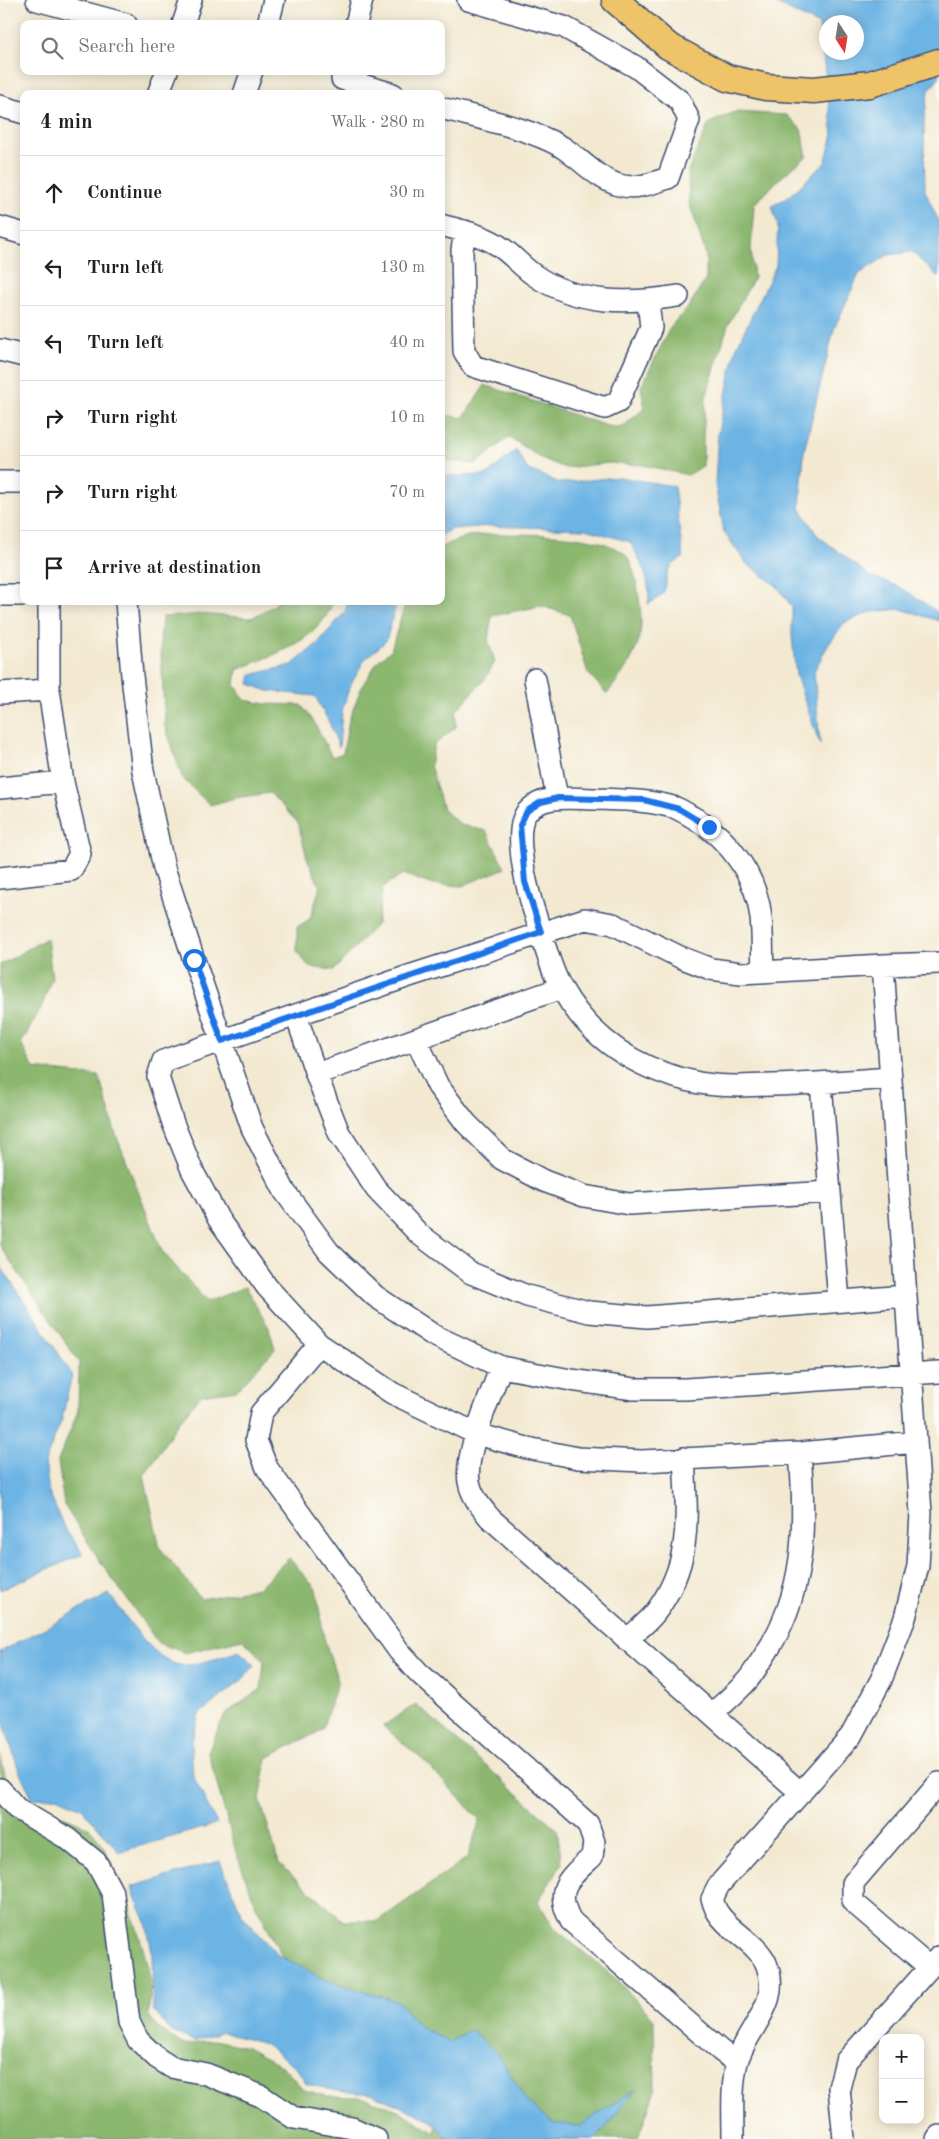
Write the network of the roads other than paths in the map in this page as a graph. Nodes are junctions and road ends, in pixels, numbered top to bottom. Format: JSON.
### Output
{"nodes":[{"id":1,"x":37,"y":0,"type":"edge"},
{"id":2,"x":191,"y":0,"type":"edge"},
{"id":3,"x":274,"y":0,"type":"edge"},
{"id":4,"x":362,"y":0,"type":"edge"},
{"id":5,"x":468,"y":0,"type":"edge"},
{"id":6,"x":615,"y":0,"type":"edge"},
{"id":7,"x":111,"y":20,"type":"edge"},
{"id":8,"x":184,"y":20,"type":"edge"},
{"id":9,"x":269,"y":20,"type":"edge"},
{"id":10,"x":357,"y":20,"type":"edge"},
{"id":11,"x":939,"y":62,"type":"edge"},
{"id":12,"x":165,"y":75,"type":"edge"},
{"id":13,"x":251,"y":75,"type":"edge"},
{"id":14,"x":342,"y":81,"type":"edge"},
{"id":15,"x":160,"y":90,"type":"edge"},
{"id":16,"x":245,"y":90,"type":"edge"},
{"id":17,"x":377,"y":90,"type":"edge"},
{"id":18,"x":0,"y":106,"type":"edge"},
{"id":19,"x":445,"y":109,"type":"edge"},
{"id":20,"x":20,"y":112,"type":"edge"},
{"id":21,"x":445,"y":226,"type":"edge"},
{"id":22,"x":0,"y":227,"type":"edge"},
{"id":23,"x":465,"y":232,"type":"junction"},
{"id":24,"x":20,"y":233,"type":"edge"},
{"id":25,"x":678,"y":296,"type":"dead end"},
{"id":26,"x":648,"y":301,"type":"junction"},
{"id":27,"x":0,"y":350,"type":"edge"},
{"id":28,"x":20,"y":355,"type":"edge"},
{"id":29,"x":0,"y":482,"type":"edge"},
{"id":30,"x":20,"y":482,"type":"edge"},
{"id":31,"x":0,"y":595,"type":"edge"},
{"id":32,"x":20,"y":595,"type":"edge"},
{"id":33,"x":48,"y":605,"type":"edge"},
{"id":34,"x":126,"y":605,"type":"edge"},
{"id":35,"x":535,"y":679,"type":"dead end"},
{"id":36,"x":49,"y":690,"type":"junction"},
{"id":37,"x":0,"y":693,"type":"edge"},
{"id":38,"x":63,"y":782,"type":"junction"},
{"id":39,"x":0,"y":788,"type":"edge"},
{"id":40,"x":558,"y":798,"type":"junction"},
{"id":41,"x":0,"y":878,"type":"edge"},
{"id":42,"x":541,"y":932,"type":"junction"},
{"id":43,"x":939,"y":963,"type":"edge"},
{"id":44,"x":882,"y":965,"type":"junction"},
{"id":45,"x":763,"y":972,"type":"junction"},
{"id":46,"x":560,"y":988,"type":"junction"},
{"id":47,"x":296,"y":1015,"type":"junction"},
{"id":48,"x":416,"y":1038,"type":"junction"},
{"id":49,"x":222,"y":1041,"type":"junction"},
{"id":50,"x":316,"y":1074,"type":"junction"},
{"id":51,"x":889,"y":1078,"type":"junction"},
{"id":52,"x":821,"y":1084,"type":"junction"},
{"id":53,"x":830,"y":1192,"type":"junction"},
{"id":54,"x":905,"y":1296,"type":"junction"},
{"id":55,"x":839,"y":1301,"type":"junction"},
{"id":56,"x":319,"y":1344,"type":"junction"},
{"id":57,"x":501,"y":1367,"type":"junction"},
{"id":58,"x":939,"y":1372,"type":"edge"},
{"id":59,"x":912,"y":1374,"type":"junction"},
{"id":60,"x":477,"y":1434,"type":"junction"},
{"id":61,"x":916,"y":1442,"type":"junction"},
{"id":62,"x":800,"y":1452,"type":"junction"},
{"id":63,"x":684,"y":1458,"type":"junction"},
{"id":64,"x":627,"y":1640,"type":"junction"},
{"id":65,"x":712,"y":1714,"type":"junction"},
{"id":66,"x":939,"y":1783,"type":"edge"},
{"id":67,"x":0,"y":1789,"type":"edge"},
{"id":68,"x":801,"y":1793,"type":"junction"},
{"id":69,"x":934,"y":1962,"type":"edge"},
{"id":70,"x":737,"y":2062,"type":"junction"},
{"id":71,"x":376,"y":2139,"type":"edge"},
{"id":72,"x":733,"y":2139,"type":"edge"},
{"id":73,"x":844,"y":2139,"type":"edge"}],
"edges":[{"from":1,"to":7,"type":"street"},
{"from":2,"to":8,"type":"street"},
{"from":3,"to":9,"type":"street"},
{"from":4,"to":10,"type":"street"},
{"from":5,"to":19,"type":"street"},
{"from":6,"to":11,"type":"main road"},
{"from":12,"to":15,"type":"street"},
{"from":13,"to":16,"type":"street"},
{"from":14,"to":17,"type":"street"},
{"from":18,"to":20,"type":"street"},
{"from":21,"to":23,"type":"street"},
{"from":22,"to":24,"type":"street"},
{"from":23,"to":26,"type":"street"},
{"from":23,"to":26,"type":"street"},
{"from":25,"to":26,"type":"street"},
{"from":27,"to":28,"type":"street"},
{"from":29,"to":30,"type":"street"},
{"from":31,"to":32,"type":"street"},
{"from":33,"to":36,"type":"street"},
{"from":34,"to":49,"type":"street"},
{"from":35,"to":40,"type":"street"},
{"from":36,"to":37,"type":"street"},
{"from":36,"to":38,"type":"street"},
{"from":38,"to":39,"type":"street"},
{"from":38,"to":41,"type":"street"},
{"from":40,"to":42,"type":"street"},
{"from":40,"to":45,"type":"street"},
{"from":42,"to":45,"type":"street"},
{"from":42,"to":46,"type":"street"},
{"from":42,"to":47,"type":"street"},
{"from":43,"to":44,"type":"street"},
{"from":44,"to":45,"type":"street"},
{"from":44,"to":51,"type":"street"},
{"from":46,"to":48,"type":"street"},
{"from":46,"to":52,"type":"street"},
{"from":47,"to":49,"type":"street"},
{"from":47,"to":50,"type":"street"},
{"from":48,"to":50,"type":"street"},
{"from":48,"to":53,"type":"street"},
{"from":49,"to":56,"type":"street"},
{"from":49,"to":57,"type":"street"},
{"from":50,"to":55,"type":"street"},
{"from":51,"to":52,"type":"street"},
{"from":51,"to":54,"type":"street"},
{"from":52,"to":53,"type":"street"},
{"from":53,"to":55,"type":"street"},
{"from":54,"to":55,"type":"street"},
{"from":54,"to":59,"type":"street"},
{"from":56,"to":60,"type":"street"},
{"from":56,"to":70,"type":"street"},
{"from":57,"to":59,"type":"street"},
{"from":57,"to":60,"type":"street"},
{"from":58,"to":59,"type":"street"},
{"from":59,"to":61,"type":"street"},
{"from":60,"to":63,"type":"street"},
{"from":60,"to":64,"type":"street"},
{"from":61,"to":62,"type":"street"},
{"from":61,"to":68,"type":"street"},
{"from":62,"to":63,"type":"street"},
{"from":62,"to":65,"type":"street"},
{"from":63,"to":64,"type":"street"},
{"from":64,"to":65,"type":"street"},
{"from":65,"to":68,"type":"street"},
{"from":66,"to":69,"type":"street"},
{"from":67,"to":71,"type":"street"},
{"from":68,"to":70,"type":"street"},
{"from":69,"to":73,"type":"street"},
{"from":70,"to":72,"type":"street"}]}
